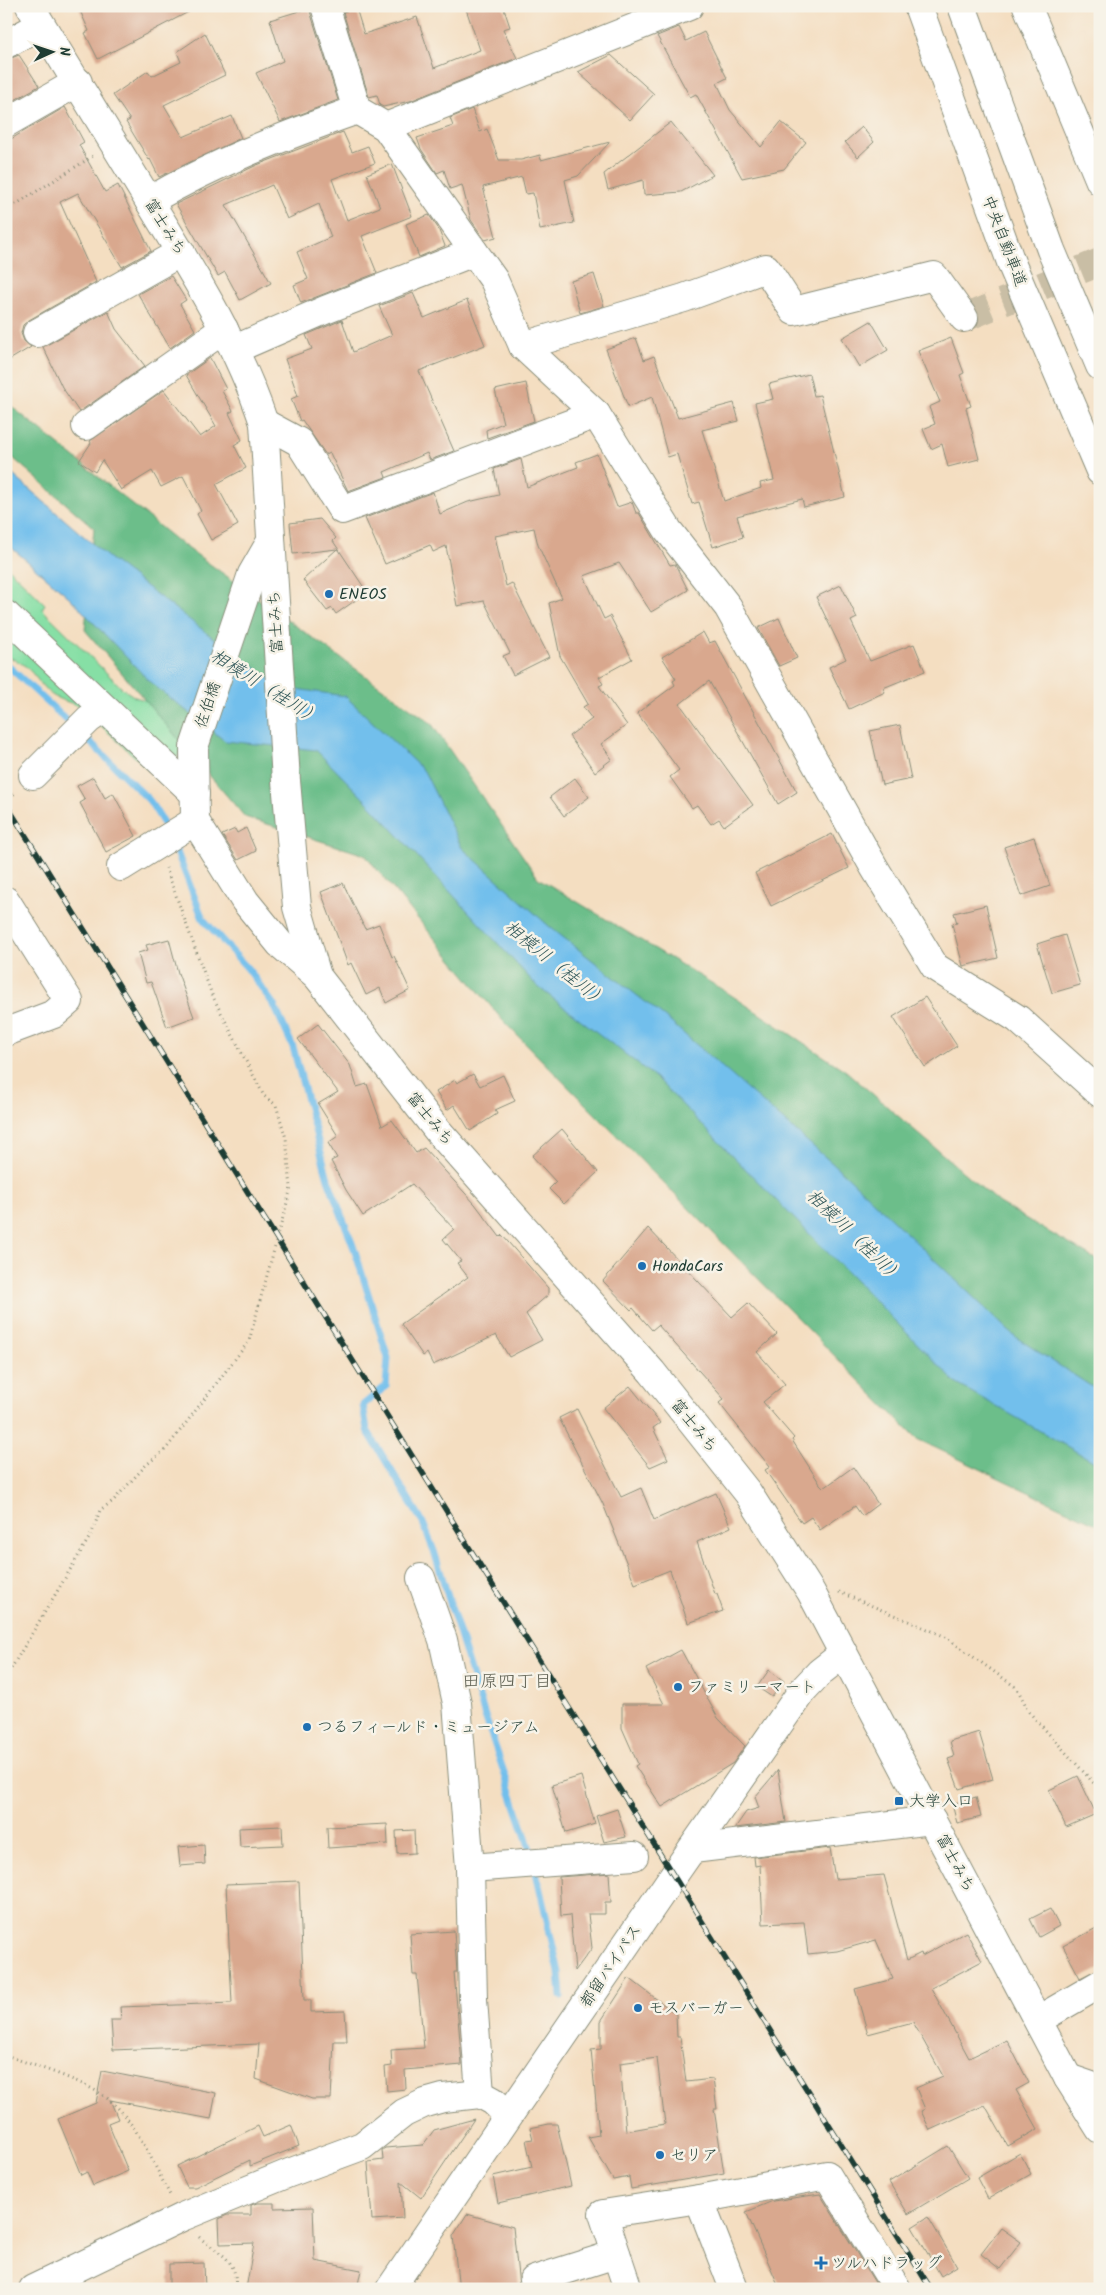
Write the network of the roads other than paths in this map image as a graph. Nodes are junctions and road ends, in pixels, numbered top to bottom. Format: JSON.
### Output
{"nodes":[{"id":1,"x":325,"y":6,"type":"edge"},
{"id":2,"x":689,"y":6,"type":"edge"},
{"id":3,"x":918,"y":6,"type":"edge"},
{"id":4,"x":962,"y":6,"type":"edge"},
{"id":5,"x":1027,"y":6,"type":"edge"},
{"id":6,"x":36,"y":16,"type":"edge"},
{"id":7,"x":6,"y":44,"type":"edge"},
{"id":8,"x":78,"y":82,"type":"junction"},
{"id":9,"x":357,"y":110,"type":"junction"},
{"id":10,"x":6,"y":123,"type":"edge"},
{"id":11,"x":386,"y":128,"type":"junction"},
{"id":12,"x":1100,"y":181,"type":"edge"},
{"id":13,"x":149,"y":201,"type":"junction"},
{"id":14,"x":181,"y":252,"type":"junction"},
{"id":15,"x":474,"y":252,"type":"junction"},
{"id":16,"x":964,"y":318,"type":"dead end"},
{"id":17,"x":37,"y":333,"type":"dead end"},
{"id":18,"x":230,"y":339,"type":"junction"},
{"id":19,"x":523,"y":346,"type":"junction"},
{"id":20,"x":1100,"y":366,"type":"edge"},
{"id":21,"x":596,"y":414,"type":"junction"},
{"id":22,"x":264,"y":423,"type":"junction"},
{"id":23,"x":86,"y":426,"type":"dead end"},
{"id":24,"x":1100,"y":472,"type":"edge"},
{"id":25,"x":271,"y":541,"type":"junction"},
{"id":26,"x":6,"y":615,"type":"edge"},
{"id":27,"x":96,"y":714,"type":"junction"},
{"id":28,"x":33,"y":775,"type":"dead end"},
{"id":29,"x":195,"y":794,"type":"junction"},
{"id":30,"x":175,"y":834,"type":"junction"},
{"id":31,"x":121,"y":867,"type":"dead end"},
{"id":32,"x":6,"y":901,"type":"edge"},
{"id":33,"x":317,"y":976,"type":"junction"},
{"id":34,"x":6,"y":1032,"type":"edge"},
{"id":35,"x":1100,"y":1093,"type":"edge"},
{"id":36,"x":421,"y":1578,"type":"dead end"},
{"id":37,"x":843,"y":1654,"type":"junction"},
{"id":38,"x":932,"y":1820,"type":"junction"},
{"id":39,"x":693,"y":1849,"type":"junction"},
{"id":40,"x":634,"y":1856,"type":"dead end"},
{"id":41,"x":470,"y":1868,"type":"junction"},
{"id":42,"x":1100,"y":1984,"type":"edge"},
{"id":43,"x":1038,"y":2020,"type":"junction"},
{"id":44,"x":1068,"y":2078,"type":"junction"},
{"id":45,"x":1100,"y":2089,"type":"edge"},
{"id":46,"x":480,"y":2094,"type":"junction"},
{"id":47,"x":508,"y":2115,"type":"junction"},
{"id":48,"x":1100,"y":2129,"type":"edge"},
{"id":49,"x":699,"y":2199,"type":"junction"},
{"id":50,"x":616,"y":2254,"type":"junction"},
{"id":51,"x":33,"y":2289,"type":"edge"},
{"id":52,"x":390,"y":2289,"type":"edge"},
{"id":53,"x":535,"y":2289,"type":"edge"},
{"id":54,"x":628,"y":2289,"type":"edge"},
{"id":55,"x":734,"y":2289,"type":"edge"},
{"id":56,"x":897,"y":2289,"type":"edge"}],
"edges":[{"from":1,"to":9,"type":"main road"},
{"from":2,"to":11,"type":"main road"},
{"from":3,"to":24,"type":"main road","name":"中央自動車道"},
{"from":4,"to":20,"type":"main road"},
{"from":5,"to":12,"type":"main road"},
{"from":6,"to":7,"type":"main road"},
{"from":6,"to":8,"type":"main road","name":"富士みち"},
{"from":8,"to":10,"type":"main road"},
{"from":8,"to":13,"type":"main road","name":"富士みち"},
{"from":9,"to":11,"type":"main road"},
{"from":9,"to":13,"type":"main road"},
{"from":11,"to":15,"type":"main road"},
{"from":13,"to":14,"type":"main road","name":"富士みち"},
{"from":14,"to":17,"type":"main road"},
{"from":14,"to":18,"type":"main road","name":"富士みち"},
{"from":15,"to":18,"type":"main road"},
{"from":15,"to":19,"type":"main road"},
{"from":16,"to":19,"type":"main road"},
{"from":18,"to":22,"type":"main road","name":"富士みち"},
{"from":18,"to":23,"type":"main road"},
{"from":19,"to":21,"type":"main road"},
{"from":21,"to":22,"type":"main road"},
{"from":21,"to":35,"type":"main road"},
{"from":22,"to":25,"type":"main road","name":"富士みち"},
{"from":25,"to":29,"type":"main road","name":"佐伯橋"},
{"from":25,"to":33,"type":"main road","name":"富士みち"},
{"from":26,"to":27,"type":"main road"},
{"from":27,"to":28,"type":"main road"},
{"from":27,"to":29,"type":"main road"},
{"from":29,"to":30,"type":"main road","name":"佐伯橋"},
{"from":30,"to":31,"type":"main road"},
{"from":30,"to":33,"type":"main road"},
{"from":32,"to":34,"type":"main road"},
{"from":33,"to":37,"type":"main road","name":"富士みち"},
{"from":36,"to":41,"type":"main road"},
{"from":37,"to":38,"type":"main road","name":"富士みち"},
{"from":37,"to":39,"type":"main road","name":"都留バイパス"},
{"from":38,"to":39,"type":"main road"},
{"from":38,"to":43,"type":"main road","name":"富士みち"},
{"from":39,"to":47,"type":"main road","name":"都留バイパス"},
{"from":40,"to":41,"type":"main road"},
{"from":41,"to":46,"type":"main road"},
{"from":42,"to":43,"type":"main road"},
{"from":43,"to":44,"type":"main road","name":"富士みち"},
{"from":44,"to":45,"type":"main road"},
{"from":44,"to":48,"type":"main road","name":"富士みち"},
{"from":46,"to":47,"type":"main road"},
{"from":46,"to":51,"type":"main road"},
{"from":47,"to":52,"type":"main road","name":"都留バイパス"},
{"from":49,"to":50,"type":"main road"},
{"from":49,"to":55,"type":"main road"},
{"from":49,"to":56,"type":"main road"},
{"from":50,"to":53,"type":"main road"},
{"from":50,"to":54,"type":"main road"}]}
